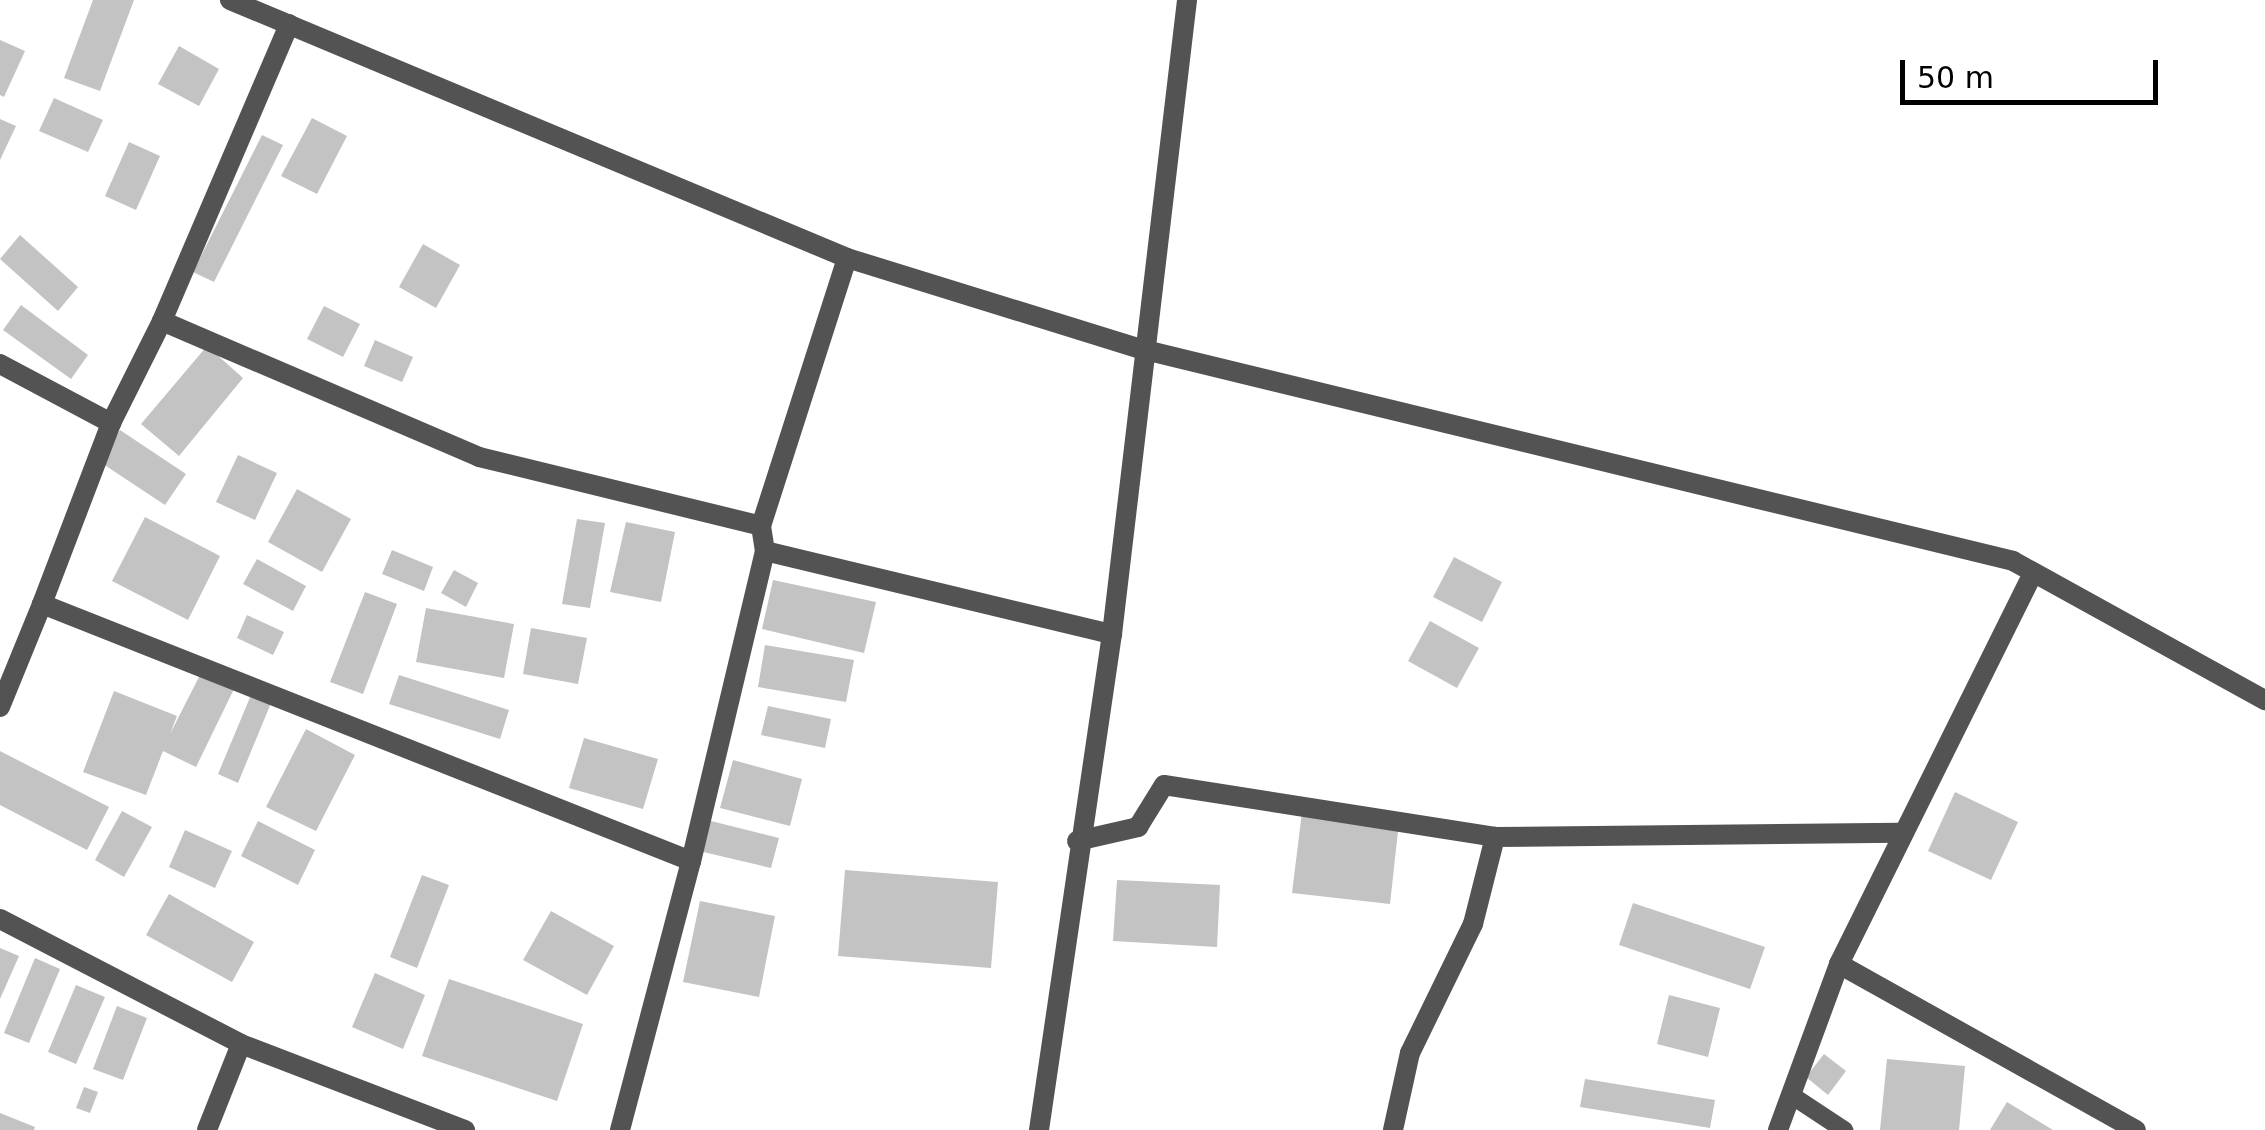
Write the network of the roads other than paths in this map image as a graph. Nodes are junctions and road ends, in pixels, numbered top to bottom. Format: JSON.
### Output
{"nodes":[{"id":1,"x":230,"y":0,"type":"edge"},
{"id":2,"x":1187,"y":0,"type":"edge"},
{"id":3,"x":290,"y":24,"type":"junction"},
{"id":4,"x":847,"y":258,"type":"junction"},
{"id":5,"x":162,"y":321,"type":"junction"},
{"id":6,"x":1142,"y":350,"type":"junction"},
{"id":7,"x":0,"y":364,"type":"edge"},
{"id":8,"x":111,"y":422,"type":"junction"},
{"id":9,"x":761,"y":526,"type":"junction"},
{"id":10,"x":765,"y":551,"type":"junction"},
{"id":11,"x":2033,"y":573,"type":"junction"},
{"id":12,"x":42,"y":604,"type":"junction"},
{"id":13,"x":1112,"y":634,"type":"junction"},
{"id":14,"x":2265,"y":700,"type":"edge"},
{"id":15,"x":0,"y":707,"type":"edge"},
{"id":16,"x":1900,"y":833,"type":"junction"},
{"id":17,"x":1495,"y":837,"type":"junction"},
{"id":18,"x":1076,"y":841,"type":"junction"},
{"id":19,"x":692,"y":860,"type":"junction"},
{"id":20,"x":0,"y":918,"type":"edge"},
{"id":21,"x":1839,"y":964,"type":"junction"},
{"id":22,"x":241,"y":1044,"type":"junction"},
{"id":23,"x":1791,"y":1095,"type":"junction"},
{"id":24,"x":2102,"y":1121,"type":"edge"},
{"id":25,"x":207,"y":1130,"type":"edge"},
{"id":26,"x":465,"y":1130,"type":"edge"},
{"id":27,"x":620,"y":1130,"type":"edge"},
{"id":28,"x":1039,"y":1130,"type":"edge"},
{"id":29,"x":1393,"y":1130,"type":"edge"},
{"id":30,"x":1778,"y":1130,"type":"edge"},
{"id":31,"x":1844,"y":1130,"type":"edge"},
{"id":32,"x":2136,"y":1130,"type":"edge"}],
"edges":[{"from":1,"to":3,"type":"street"},
{"from":2,"to":6,"type":"street"},
{"from":3,"to":4,"type":"street"},
{"from":3,"to":5,"type":"street"},
{"from":4,"to":6,"type":"street"},
{"from":4,"to":9,"type":"street"},
{"from":5,"to":8,"type":"street"},
{"from":5,"to":9,"type":"street"},
{"from":6,"to":11,"type":"street"},
{"from":6,"to":13,"type":"street"},
{"from":7,"to":8,"type":"street"},
{"from":8,"to":12,"type":"street"},
{"from":9,"to":10,"type":"street"},
{"from":10,"to":13,"type":"street"},
{"from":10,"to":19,"type":"street"},
{"from":11,"to":14,"type":"street"},
{"from":11,"to":16,"type":"street"},
{"from":12,"to":15,"type":"street"},
{"from":12,"to":19,"type":"street"},
{"from":13,"to":18,"type":"street"},
{"from":16,"to":17,"type":"street"},
{"from":16,"to":21,"type":"street"},
{"from":17,"to":18,"type":"street"},
{"from":17,"to":29,"type":"street"},
{"from":18,"to":28,"type":"street"},
{"from":19,"to":27,"type":"street"},
{"from":20,"to":22,"type":"street"},
{"from":21,"to":23,"type":"street"},
{"from":21,"to":24,"type":"street"},
{"from":22,"to":25,"type":"street"},
{"from":22,"to":26,"type":"street"},
{"from":23,"to":30,"type":"street"},
{"from":23,"to":31,"type":"lane"},
{"from":24,"to":32,"type":"street"}]}
